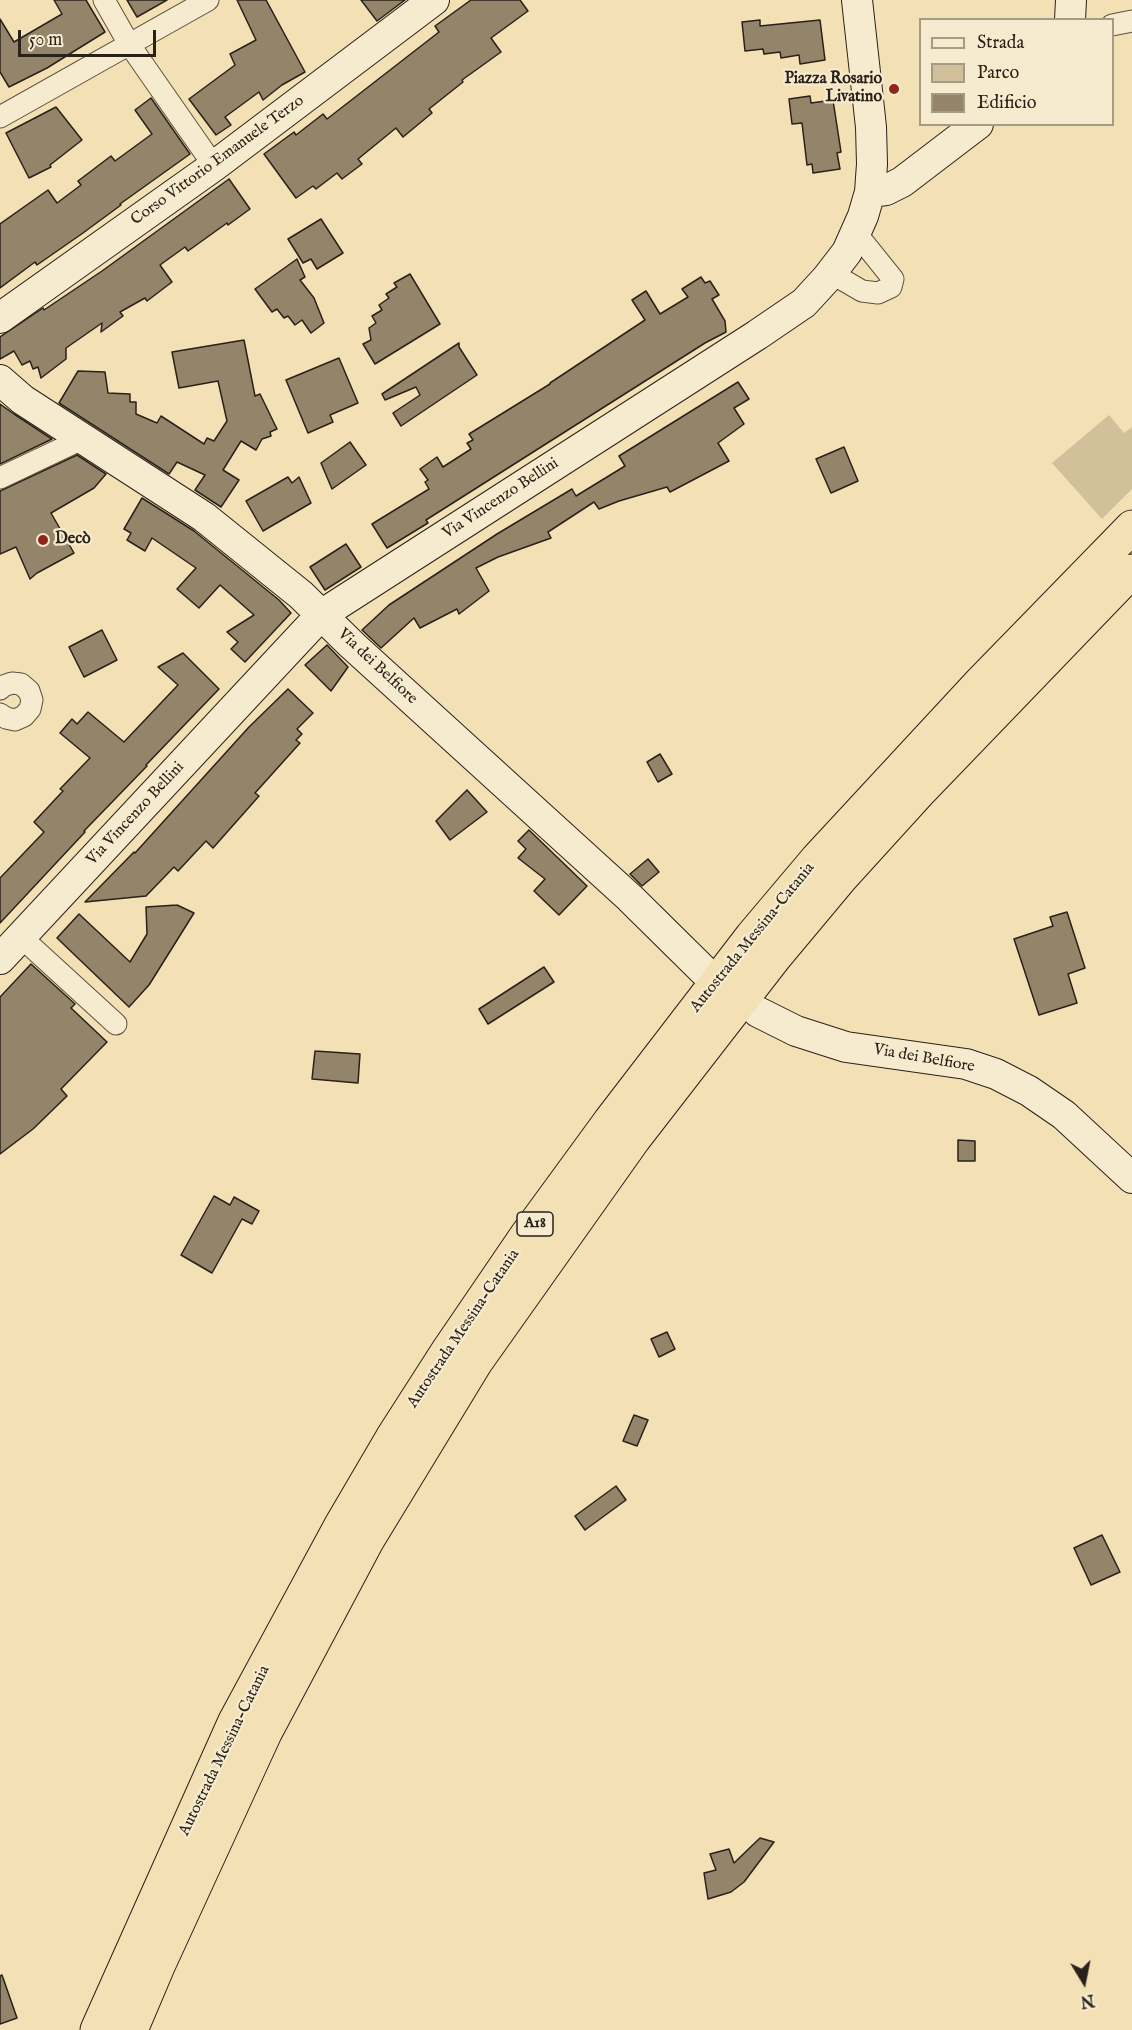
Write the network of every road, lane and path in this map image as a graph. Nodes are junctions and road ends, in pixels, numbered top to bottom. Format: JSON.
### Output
{"nodes":[{"id":1,"x":104,"y":0,"type":"edge"},
{"id":2,"x":208,"y":0,"type":"edge"},
{"id":3,"x":434,"y":0,"type":"edge"},
{"id":4,"x":857,"y":0,"type":"edge"},
{"id":5,"x":1071,"y":0,"type":"edge"},
{"id":6,"x":1070,"y":18,"type":"edge"},
{"id":7,"x":1132,"y":21,"type":"edge"},
{"id":8,"x":1114,"y":25,"type":"edge"},
{"id":9,"x":129,"y":44,"type":"junction"},
{"id":10,"x":0,"y":117,"type":"edge"},
{"id":11,"x":975,"y":126,"type":"edge"},
{"id":12,"x":214,"y":165,"type":"junction"},
{"id":13,"x":870,"y":192,"type":"junction"},
{"id":14,"x":856,"y":233,"type":"junction"},
{"id":15,"x":831,"y":273,"type":"junction"},
{"id":16,"x":0,"y":318,"type":"edge"},
{"id":17,"x":0,"y":380,"type":"edge"},
{"id":18,"x":11,"y":396,"type":"edge"},
{"id":19,"x":82,"y":439,"type":"junction"},
{"id":20,"x":0,"y":478,"type":"edge"},
{"id":21,"x":1132,"y":527,"type":"edge"},
{"id":22,"x":1132,"y":571,"type":"edge"},
{"id":23,"x":321,"y":615,"type":"junction"},
{"id":24,"x":0,"y":689,"type":"edge"},
{"id":25,"x":0,"y":714,"type":"edge"},
{"id":26,"x":22,"y":938,"type":"junction"},
{"id":27,"x":0,"y":959,"type":"edge"},
{"id":28,"x":704,"y":971,"type":"dead end"},
{"id":29,"x":758,"y":1012,"type":"dead end"},
{"id":30,"x":116,"y":1024,"type":"dead end"},
{"id":31,"x":1132,"y":1178,"type":"edge"},
{"id":32,"x":97,"y":2030,"type":"edge"},
{"id":33,"x":131,"y":2030,"type":"edge"}],
"edges":[{"from":1,"to":9,"type":"street"},
{"from":2,"to":9,"type":"street"},
{"from":3,"to":12,"type":"street","name":"Corso Vittorio Emanuele Terzo"},
{"from":4,"to":13,"type":"street","name":"Via Vincenzo Bellini"},
{"from":5,"to":6,"type":"street"},
{"from":7,"to":8,"type":"street"},
{"from":9,"to":10,"type":"street"},
{"from":9,"to":12,"type":"street"},
{"from":11,"to":13,"type":"street"},
{"from":12,"to":16,"type":"street","name":"Corso Vittorio Emanuele Terzo"},
{"from":13,"to":14,"type":"street","name":"Via Vincenzo Bellini"},
{"from":14,"to":15,"type":"street","name":"Via Vincenzo Bellini"},
{"from":14,"to":15,"type":"street"},
{"from":15,"to":23,"type":"street","name":"Via Vincenzo Bellini"},
{"from":17,"to":18,"type":"street","name":"Via dei Belfiore"},
{"from":18,"to":19,"type":"street","name":"Via dei Belfiore"},
{"from":19,"to":20,"type":"street"},
{"from":19,"to":23,"type":"street","name":"Via dei Belfiore"},
{"from":21,"to":32,"type":"highway","name":"Autostrada Messina-Catania","number":"A18"},
{"from":22,"to":33,"type":"highway","name":"Autostrada Messina-Catania","number":"A18"},
{"from":23,"to":26,"type":"street","name":"Via Vincenzo Bellini"},
{"from":23,"to":28,"type":"street","name":"Via dei Belfiore"},
{"from":24,"to":25,"type":"street"},
{"from":26,"to":27,"type":"street","name":"Via Vincenzo Bellini"},
{"from":26,"to":30,"type":"street"},
{"from":29,"to":31,"type":"street","name":"Via dei Belfiore"}]}
